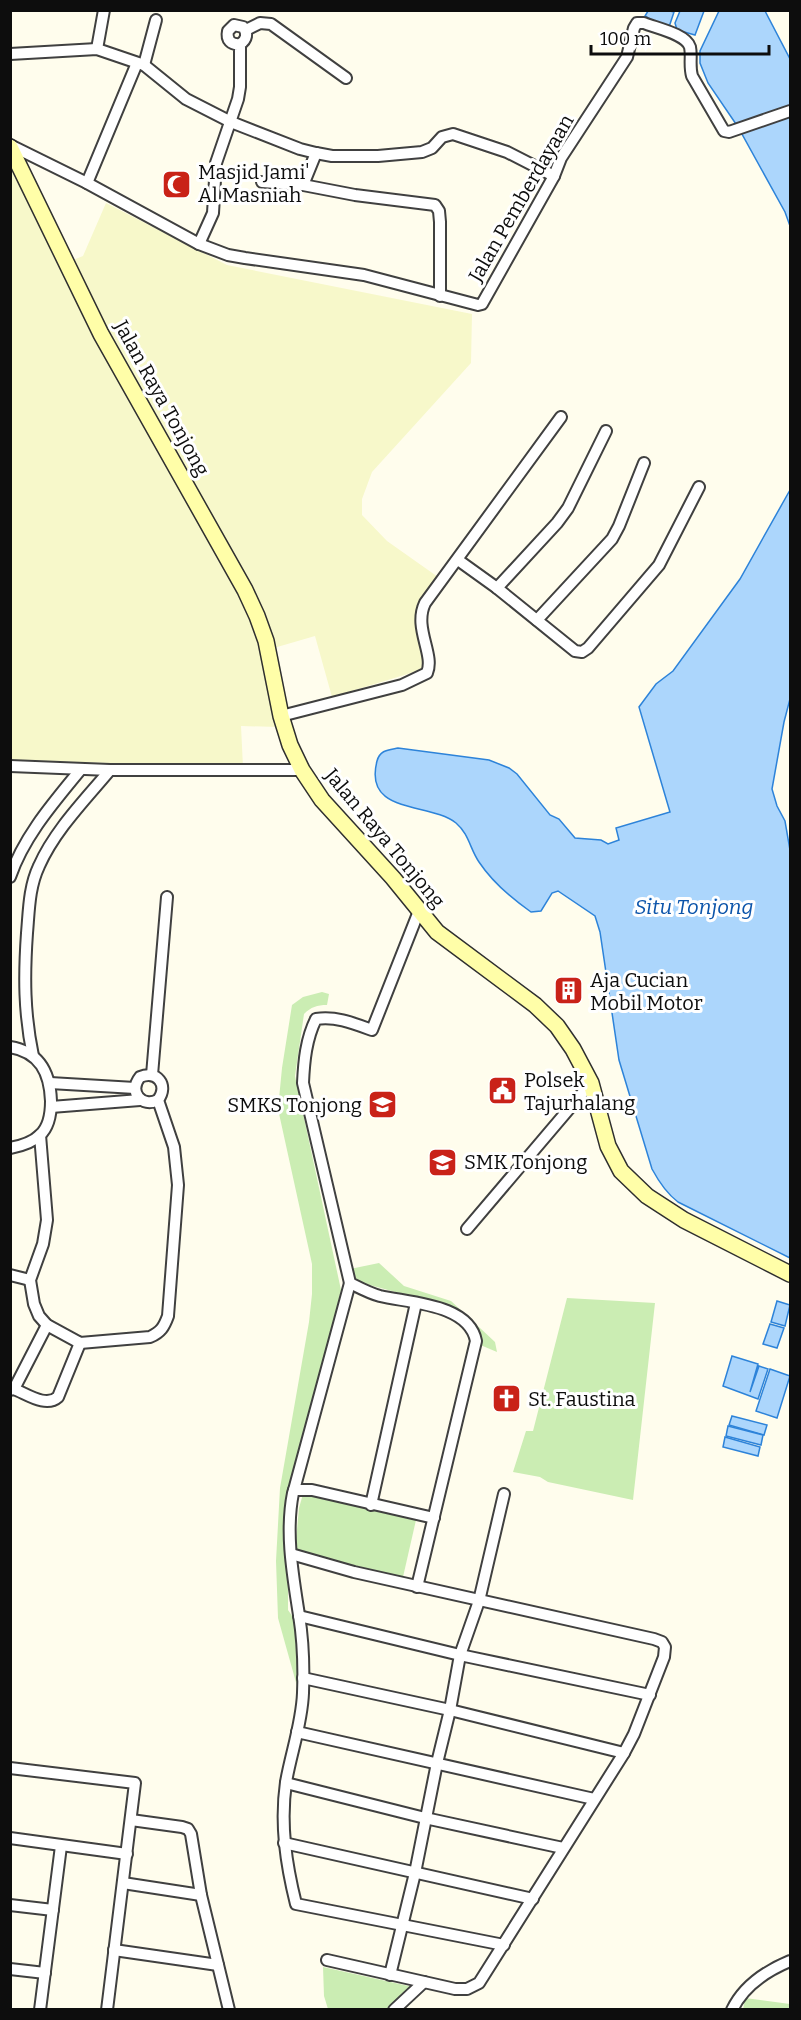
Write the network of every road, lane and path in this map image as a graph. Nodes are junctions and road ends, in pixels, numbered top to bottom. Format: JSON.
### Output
{"nodes":[{"id":1,"x":104,"y":10,"type":"edge"},
{"id":2,"x":156,"y":20,"type":"dead end"},
{"id":3,"x":246,"y":30,"type":"junction"},
{"id":4,"x":240,"y":45,"type":"junction"},
{"id":5,"x":97,"y":49,"type":"junction"},
{"id":6,"x":10,"y":54,"type":"edge"},
{"id":7,"x":141,"y":64,"type":"junction"},
{"id":8,"x":346,"y":78,"type":"dead end"},
{"id":9,"x":790,"y":111,"type":"edge"},
{"id":10,"x":231,"y":122,"type":"junction"},
{"id":11,"x":10,"y":146,"type":"edge"},
{"id":12,"x":316,"y":153,"type":"junction"},
{"id":13,"x":554,"y":176,"type":"junction"},
{"id":14,"x":262,"y":182,"type":"dead end"},
{"id":15,"x":87,"y":183,"type":"junction"},
{"id":16,"x":303,"y":185,"type":"junction"},
{"id":17,"x":199,"y":244,"type":"junction"},
{"id":18,"x":440,"y":296,"type":"junction"},
{"id":19,"x":561,"y":417,"type":"dead end"},
{"id":20,"x":606,"y":431,"type":"dead end"},
{"id":21,"x":644,"y":463,"type":"dead end"},
{"id":22,"x":699,"y":487,"type":"dead end"},
{"id":23,"x":458,"y":560,"type":"junction"},
{"id":24,"x":497,"y":588,"type":"junction"},
{"id":25,"x":537,"y":620,"type":"junction"},
{"id":26,"x":281,"y":717,"type":"junction"},
{"id":27,"x":10,"y":766,"type":"edge"},
{"id":28,"x":81,"y":769,"type":"junction"},
{"id":29,"x":110,"y":770,"type":"junction"},
{"id":30,"x":302,"y":770,"type":"junction"},
{"id":31,"x":10,"y":876,"type":"edge"},
{"id":32,"x":167,"y":897,"type":"dead end"},
{"id":33,"x":419,"y":911,"type":"junction"},
{"id":34,"x":10,"y":1047,"type":"edge"},
{"id":35,"x":33,"y":1056,"type":"junction"},
{"id":36,"x":152,"y":1074,"type":"junction"},
{"id":37,"x":51,"y":1083,"type":"junction"},
{"id":38,"x":591,"y":1083,"type":"junction"},
{"id":39,"x":135,"y":1088,"type":"junction"},
{"id":40,"x":140,"y":1100,"type":"junction"},
{"id":41,"x":158,"y":1100,"type":"junction"},
{"id":42,"x":51,"y":1107,"type":"junction"},
{"id":43,"x":40,"y":1135,"type":"junction"},
{"id":44,"x":10,"y":1148,"type":"edge"},
{"id":45,"x":467,"y":1229,"type":"dead end"},
{"id":46,"x":790,"y":1274,"type":"edge"},
{"id":47,"x":10,"y":1275,"type":"edge"},
{"id":48,"x":30,"y":1280,"type":"junction"},
{"id":49,"x":350,"y":1283,"type":"junction"},
{"id":50,"x":416,"y":1303,"type":"junction"},
{"id":51,"x":47,"y":1325,"type":"junction"},
{"id":52,"x":80,"y":1342,"type":"junction"},
{"id":53,"x":12,"y":1389,"type":"edge"},
{"id":54,"x":294,"y":1490,"type":"junction"},
{"id":55,"x":504,"y":1494,"type":"dead end"},
{"id":56,"x":371,"y":1505,"type":"junction"},
{"id":57,"x":434,"y":1518,"type":"junction"},
{"id":58,"x":291,"y":1554,"type":"junction"},
{"id":59,"x":417,"y":1587,"type":"junction"},
{"id":60,"x":479,"y":1601,"type":"junction"},
{"id":61,"x":299,"y":1616,"type":"junction"},
{"id":62,"x":460,"y":1655,"type":"junction"},
{"id":63,"x":303,"y":1678,"type":"junction"},
{"id":64,"x":650,"y":1695,"type":"junction"},
{"id":65,"x":450,"y":1710,"type":"junction"},
{"id":66,"x":297,"y":1732,"type":"junction"},
{"id":67,"x":624,"y":1753,"type":"junction"},
{"id":68,"x":437,"y":1763,"type":"junction"},
{"id":69,"x":10,"y":1768,"type":"edge"},
{"id":70,"x":286,"y":1783,"type":"junction"},
{"id":71,"x":594,"y":1799,"type":"junction"},
{"id":72,"x":425,"y":1818,"type":"junction"},
{"id":73,"x":131,"y":1820,"type":"junction"},
{"id":74,"x":10,"y":1838,"type":"edge"},
{"id":75,"x":284,"y":1844,"type":"junction"},
{"id":76,"x":61,"y":1846,"type":"junction"},
{"id":77,"x":563,"y":1848,"type":"junction"},
{"id":78,"x":127,"y":1854,"type":"junction"},
{"id":79,"x":415,"y":1873,"type":"junction"},
{"id":80,"x":123,"y":1883,"type":"junction"},
{"id":81,"x":201,"y":1895,"type":"junction"},
{"id":82,"x":532,"y":1899,"type":"junction"},
{"id":83,"x":10,"y":1905,"type":"edge"},
{"id":84,"x":53,"y":1910,"type":"junction"},
{"id":85,"x":402,"y":1926,"type":"junction"},
{"id":86,"x":504,"y":1945,"type":"junction"},
{"id":87,"x":114,"y":1950,"type":"junction"},
{"id":88,"x":327,"y":1960,"type":"dead end"},
{"id":89,"x":790,"y":1961,"type":"edge"},
{"id":90,"x":218,"y":1965,"type":"junction"},
{"id":91,"x":10,"y":1969,"type":"edge"},
{"id":92,"x":45,"y":1973,"type":"junction"},
{"id":93,"x":390,"y":1975,"type":"junction"},
{"id":94,"x":424,"y":1982,"type":"junction"},
{"id":95,"x":40,"y":2010,"type":"edge"},
{"id":96,"x":107,"y":2010,"type":"edge"},
{"id":97,"x":229,"y":2010,"type":"edge"},
{"id":98,"x":394,"y":2010,"type":"edge"},
{"id":99,"x":732,"y":2010,"type":"edge"}],
"edges":[{"from":1,"to":5,"type":"street"},
{"from":2,"to":7,"type":"street"},
{"from":3,"to":4,"type":"street"},
{"from":3,"to":4,"type":"street"},
{"from":3,"to":8,"type":"street"},
{"from":4,"to":10,"type":"street"},
{"from":5,"to":6,"type":"street"},
{"from":5,"to":7,"type":"street"},
{"from":7,"to":10,"type":"street"},
{"from":7,"to":15,"type":"street"},
{"from":9,"to":13,"type":"street","name":"Jalan Pemberdayaan"},
{"from":10,"to":12,"type":"street"},
{"from":10,"to":17,"type":"street"},
{"from":11,"to":15,"type":"street","name":"Jalan Pemberdayaan"},
{"from":11,"to":26,"type":"main road","name":"Jalan Raya Tonjong"},
{"from":12,"to":13,"type":"street"},
{"from":12,"to":16,"type":"street"},
{"from":13,"to":18,"type":"street","name":"Jalan Pemberdayaan"},
{"from":14,"to":16,"type":"street"},
{"from":15,"to":17,"type":"street","name":"Jalan Pemberdayaan"},
{"from":16,"to":18,"type":"street"},
{"from":17,"to":18,"type":"street","name":"Jalan Pemberdayaan"},
{"from":19,"to":23,"type":"street"},
{"from":20,"to":24,"type":"street"},
{"from":21,"to":25,"type":"street"},
{"from":22,"to":25,"type":"street"},
{"from":23,"to":24,"type":"street"},
{"from":23,"to":26,"type":"street"},
{"from":24,"to":25,"type":"street"},
{"from":26,"to":30,"type":"main road","name":"Jalan Raya Tonjong"},
{"from":27,"to":28,"type":"street"},
{"from":28,"to":29,"type":"street"},
{"from":28,"to":31,"type":"street"},
{"from":29,"to":30,"type":"street"},
{"from":29,"to":35,"type":"street"},
{"from":30,"to":33,"type":"main road","name":"Jalan Raya Tonjong"},
{"from":32,"to":36,"type":"street"},
{"from":33,"to":38,"type":"main road","name":"Jalan Raya Tonjong"},
{"from":33,"to":49,"type":"street"},
{"from":34,"to":35,"type":"street"},
{"from":35,"to":37,"type":"street"},
{"from":36,"to":39,"type":"street"},
{"from":36,"to":41,"type":"street"},
{"from":37,"to":39,"type":"street"},
{"from":37,"to":42,"type":"street"},
{"from":38,"to":45,"type":"street"},
{"from":38,"to":46,"type":"main road","name":"Jalan Raya Tonjong"},
{"from":39,"to":40,"type":"street"},
{"from":40,"to":41,"type":"street"},
{"from":40,"to":42,"type":"street"},
{"from":41,"to":52,"type":"street"},
{"from":42,"to":43,"type":"street"},
{"from":43,"to":44,"type":"street"},
{"from":43,"to":48,"type":"street"},
{"from":47,"to":48,"type":"street"},
{"from":48,"to":51,"type":"street"},
{"from":49,"to":50,"type":"street"},
{"from":49,"to":54,"type":"street"},
{"from":50,"to":56,"type":"street"},
{"from":50,"to":57,"type":"street"},
{"from":51,"to":52,"type":"street"},
{"from":51,"to":53,"type":"street"},
{"from":52,"to":53,"type":"street"},
{"from":54,"to":56,"type":"street"},
{"from":54,"to":58,"type":"street"},
{"from":55,"to":60,"type":"street"},
{"from":56,"to":57,"type":"street"},
{"from":57,"to":59,"type":"street"},
{"from":58,"to":59,"type":"street"},
{"from":58,"to":61,"type":"street"},
{"from":59,"to":60,"type":"street"},
{"from":60,"to":62,"type":"street"},
{"from":60,"to":64,"type":"street"},
{"from":61,"to":62,"type":"street"},
{"from":61,"to":63,"type":"street"},
{"from":62,"to":64,"type":"street"},
{"from":62,"to":65,"type":"street"},
{"from":63,"to":65,"type":"street"},
{"from":63,"to":66,"type":"street"},
{"from":64,"to":67,"type":"street"},
{"from":65,"to":67,"type":"street"},
{"from":65,"to":68,"type":"street"},
{"from":66,"to":68,"type":"street"},
{"from":66,"to":70,"type":"street"},
{"from":67,"to":71,"type":"street"},
{"from":68,"to":71,"type":"street"},
{"from":68,"to":72,"type":"street"},
{"from":69,"to":73,"type":"street"},
{"from":70,"to":72,"type":"street"},
{"from":70,"to":75,"type":"street"},
{"from":71,"to":77,"type":"street"},
{"from":72,"to":77,"type":"street"},
{"from":72,"to":79,"type":"street"},
{"from":73,"to":78,"type":"street"},
{"from":73,"to":81,"type":"street"},
{"from":74,"to":76,"type":"street"},
{"from":75,"to":79,"type":"street"},
{"from":75,"to":85,"type":"street"},
{"from":76,"to":78,"type":"street"},
{"from":76,"to":84,"type":"street"},
{"from":77,"to":82,"type":"street"},
{"from":78,"to":80,"type":"street"},
{"from":79,"to":82,"type":"street"},
{"from":79,"to":85,"type":"street"},
{"from":80,"to":81,"type":"street"},
{"from":80,"to":87,"type":"street"},
{"from":81,"to":90,"type":"street"},
{"from":82,"to":86,"type":"street"},
{"from":83,"to":84,"type":"street"},
{"from":84,"to":92,"type":"street"},
{"from":85,"to":86,"type":"street"},
{"from":85,"to":93,"type":"street"},
{"from":86,"to":94,"type":"street"},
{"from":87,"to":90,"type":"street"},
{"from":87,"to":96,"type":"street"},
{"from":88,"to":93,"type":"street"},
{"from":89,"to":99,"type":"street"},
{"from":90,"to":97,"type":"street"},
{"from":91,"to":92,"type":"street"},
{"from":92,"to":95,"type":"street"},
{"from":93,"to":94,"type":"street"},
{"from":94,"to":98,"type":"street"}]}
